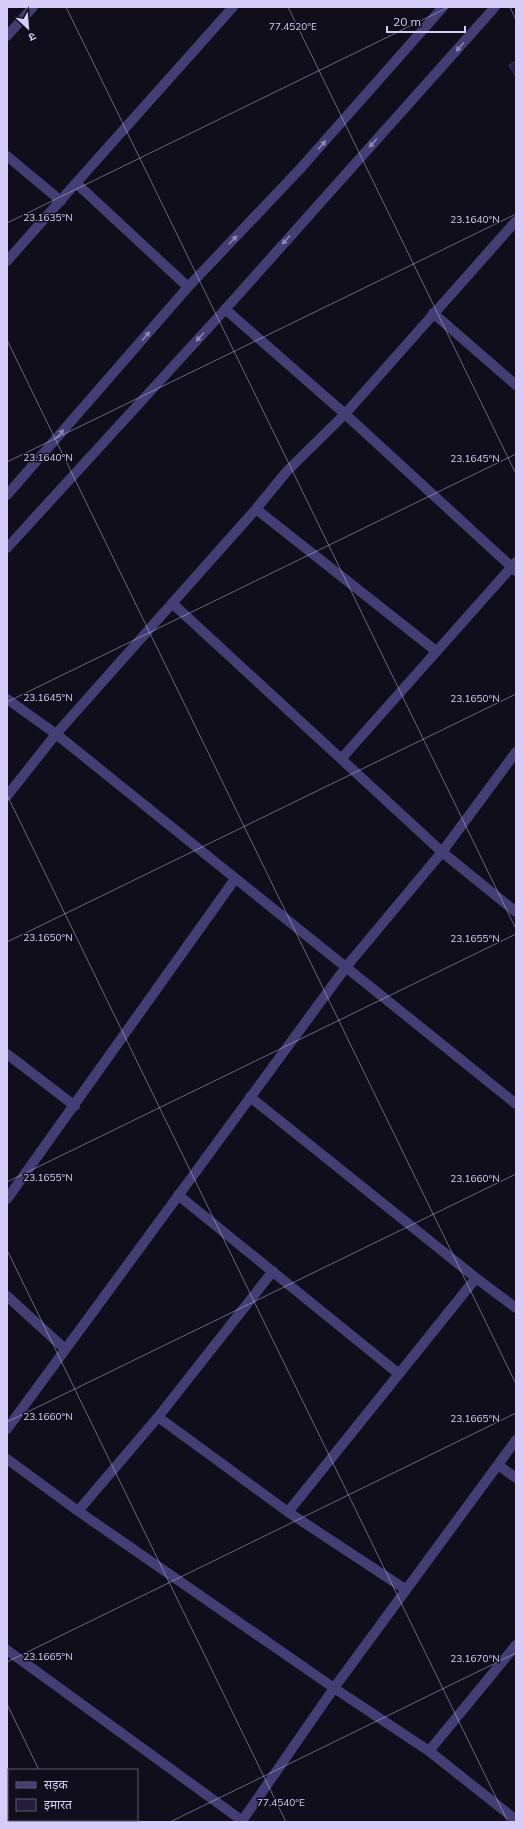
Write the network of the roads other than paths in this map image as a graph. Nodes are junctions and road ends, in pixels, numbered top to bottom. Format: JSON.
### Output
{"nodes":[{"id":1,"x":33,"y":7,"type":"edge"},
{"id":2,"x":233,"y":7,"type":"edge"},
{"id":3,"x":443,"y":7,"type":"edge"},
{"id":4,"x":495,"y":7,"type":"edge"},
{"id":5,"x":7,"y":36,"type":"edge"},
{"id":6,"x":7,"y":156,"type":"edge"},
{"id":7,"x":76,"y":183,"type":"junction"},
{"id":8,"x":60,"y":201,"type":"junction"},
{"id":9,"x":516,"y":221,"type":"edge"},
{"id":10,"x":7,"y":261,"type":"edge"},
{"id":11,"x":188,"y":287,"type":"junction"},
{"id":12,"x":225,"y":309,"type":"junction"},
{"id":13,"x":434,"y":313,"type":"junction"},
{"id":14,"x":516,"y":385,"type":"edge"},
{"id":15,"x":344,"y":414,"type":"junction"},
{"id":16,"x":7,"y":495,"type":"edge"},
{"id":17,"x":256,"y":509,"type":"junction"},
{"id":18,"x":7,"y":548,"type":"edge"},
{"id":19,"x":515,"y":567,"type":"edge"},
{"id":20,"x":172,"y":602,"type":"junction"},
{"id":21,"x":436,"y":651,"type":"junction"},
{"id":22,"x":7,"y":699,"type":"edge"},
{"id":23,"x":56,"y":734,"type":"junction"},
{"id":24,"x":516,"y":752,"type":"edge"},
{"id":25,"x":341,"y":759,"type":"junction"},
{"id":26,"x":7,"y":796,"type":"edge"},
{"id":27,"x":442,"y":852,"type":"junction"},
{"id":28,"x":236,"y":879,"type":"junction"},
{"id":29,"x":516,"y":912,"type":"edge"},
{"id":30,"x":346,"y":967,"type":"junction"},
{"id":31,"x":7,"y":1054,"type":"edge"},
{"id":32,"x":250,"y":1097,"type":"junction"},
{"id":33,"x":516,"y":1104,"type":"edge"},
{"id":34,"x":75,"y":1106,"type":"junction"},
{"id":35,"x":178,"y":1195,"type":"junction"},
{"id":36,"x":7,"y":1199,"type":"edge"},
{"id":37,"x":273,"y":1271,"type":"junction"},
{"id":38,"x":476,"y":1278,"type":"junction"},
{"id":39,"x":7,"y":1296,"type":"edge"},
{"id":40,"x":516,"y":1308,"type":"edge"},
{"id":41,"x":65,"y":1349,"type":"junction"},
{"id":42,"x":399,"y":1374,"type":"junction"},
{"id":43,"x":158,"y":1416,"type":"junction"},
{"id":44,"x":7,"y":1430,"type":"edge"},
{"id":45,"x":516,"y":1440,"type":"edge"},
{"id":46,"x":7,"y":1459,"type":"edge"},
{"id":47,"x":498,"y":1465,"type":"junction"},
{"id":48,"x":516,"y":1478,"type":"edge"},
{"id":49,"x":78,"y":1511,"type":"junction"},
{"id":50,"x":288,"y":1512,"type":"junction"},
{"id":51,"x":405,"y":1589,"type":"junction"},
{"id":52,"x":516,"y":1645,"type":"edge"},
{"id":53,"x":7,"y":1650,"type":"edge"},
{"id":54,"x":334,"y":1688,"type":"junction"},
{"id":55,"x":430,"y":1751,"type":"junction"},
{"id":56,"x":516,"y":1820,"type":"edge"},
{"id":57,"x":243,"y":1821,"type":"edge"}],
"edges":[{"from":1,"to":5,"type":"street"},
{"from":2,"to":7,"type":"street"},
{"from":11,"to":3,"type":"street","one_way":true},
{"from":4,"to":12,"type":"street","one_way":true},
{"from":6,"to":8,"type":"street"},
{"from":7,"to":8,"type":"street"},
{"from":7,"to":11,"type":"street"},
{"from":8,"to":10,"type":"street"},
{"from":9,"to":13,"type":"street"},
{"from":16,"to":11,"type":"street","one_way":true},
{"from":12,"to":15,"type":"street"},
{"from":12,"to":18,"type":"street","one_way":true},
{"from":13,"to":14,"type":"street"},
{"from":13,"to":15,"type":"street"},
{"from":15,"to":17,"type":"street"},
{"from":15,"to":19,"type":"street"},
{"from":17,"to":20,"type":"street"},
{"from":17,"to":21,"type":"street"},
{"from":19,"to":21,"type":"street"},
{"from":20,"to":23,"type":"street"},
{"from":20,"to":25,"type":"street"},
{"from":21,"to":25,"type":"street"},
{"from":22,"to":23,"type":"street"},
{"from":23,"to":26,"type":"street"},
{"from":23,"to":28,"type":"street"},
{"from":24,"to":27,"type":"street"},
{"from":25,"to":27,"type":"street"},
{"from":27,"to":29,"type":"street"},
{"from":27,"to":30,"type":"street"},
{"from":28,"to":30,"type":"street"},
{"from":28,"to":34,"type":"street"},
{"from":30,"to":32,"type":"street"},
{"from":30,"to":33,"type":"street"},
{"from":31,"to":34,"type":"street"},
{"from":32,"to":35,"type":"street"},
{"from":32,"to":38,"type":"street"},
{"from":34,"to":36,"type":"street"},
{"from":35,"to":37,"type":"street"},
{"from":35,"to":41,"type":"street"},
{"from":37,"to":42,"type":"street"},
{"from":37,"to":43,"type":"street"},
{"from":38,"to":40,"type":"street"},
{"from":38,"to":42,"type":"street"},
{"from":39,"to":41,"type":"street"},
{"from":41,"to":44,"type":"street"},
{"from":42,"to":50,"type":"street"},
{"from":43,"to":49,"type":"street"},
{"from":43,"to":50,"type":"street"},
{"from":45,"to":47,"type":"street"},
{"from":46,"to":49,"type":"street"},
{"from":47,"to":48,"type":"street"},
{"from":47,"to":51,"type":"street"},
{"from":49,"to":54,"type":"street"},
{"from":50,"to":51,"type":"street"},
{"from":51,"to":54,"type":"street"},
{"from":52,"to":55,"type":"street"},
{"from":53,"to":57,"type":"street"},
{"from":54,"to":55,"type":"street"},
{"from":54,"to":57,"type":"street"},
{"from":55,"to":56,"type":"street"}]}
